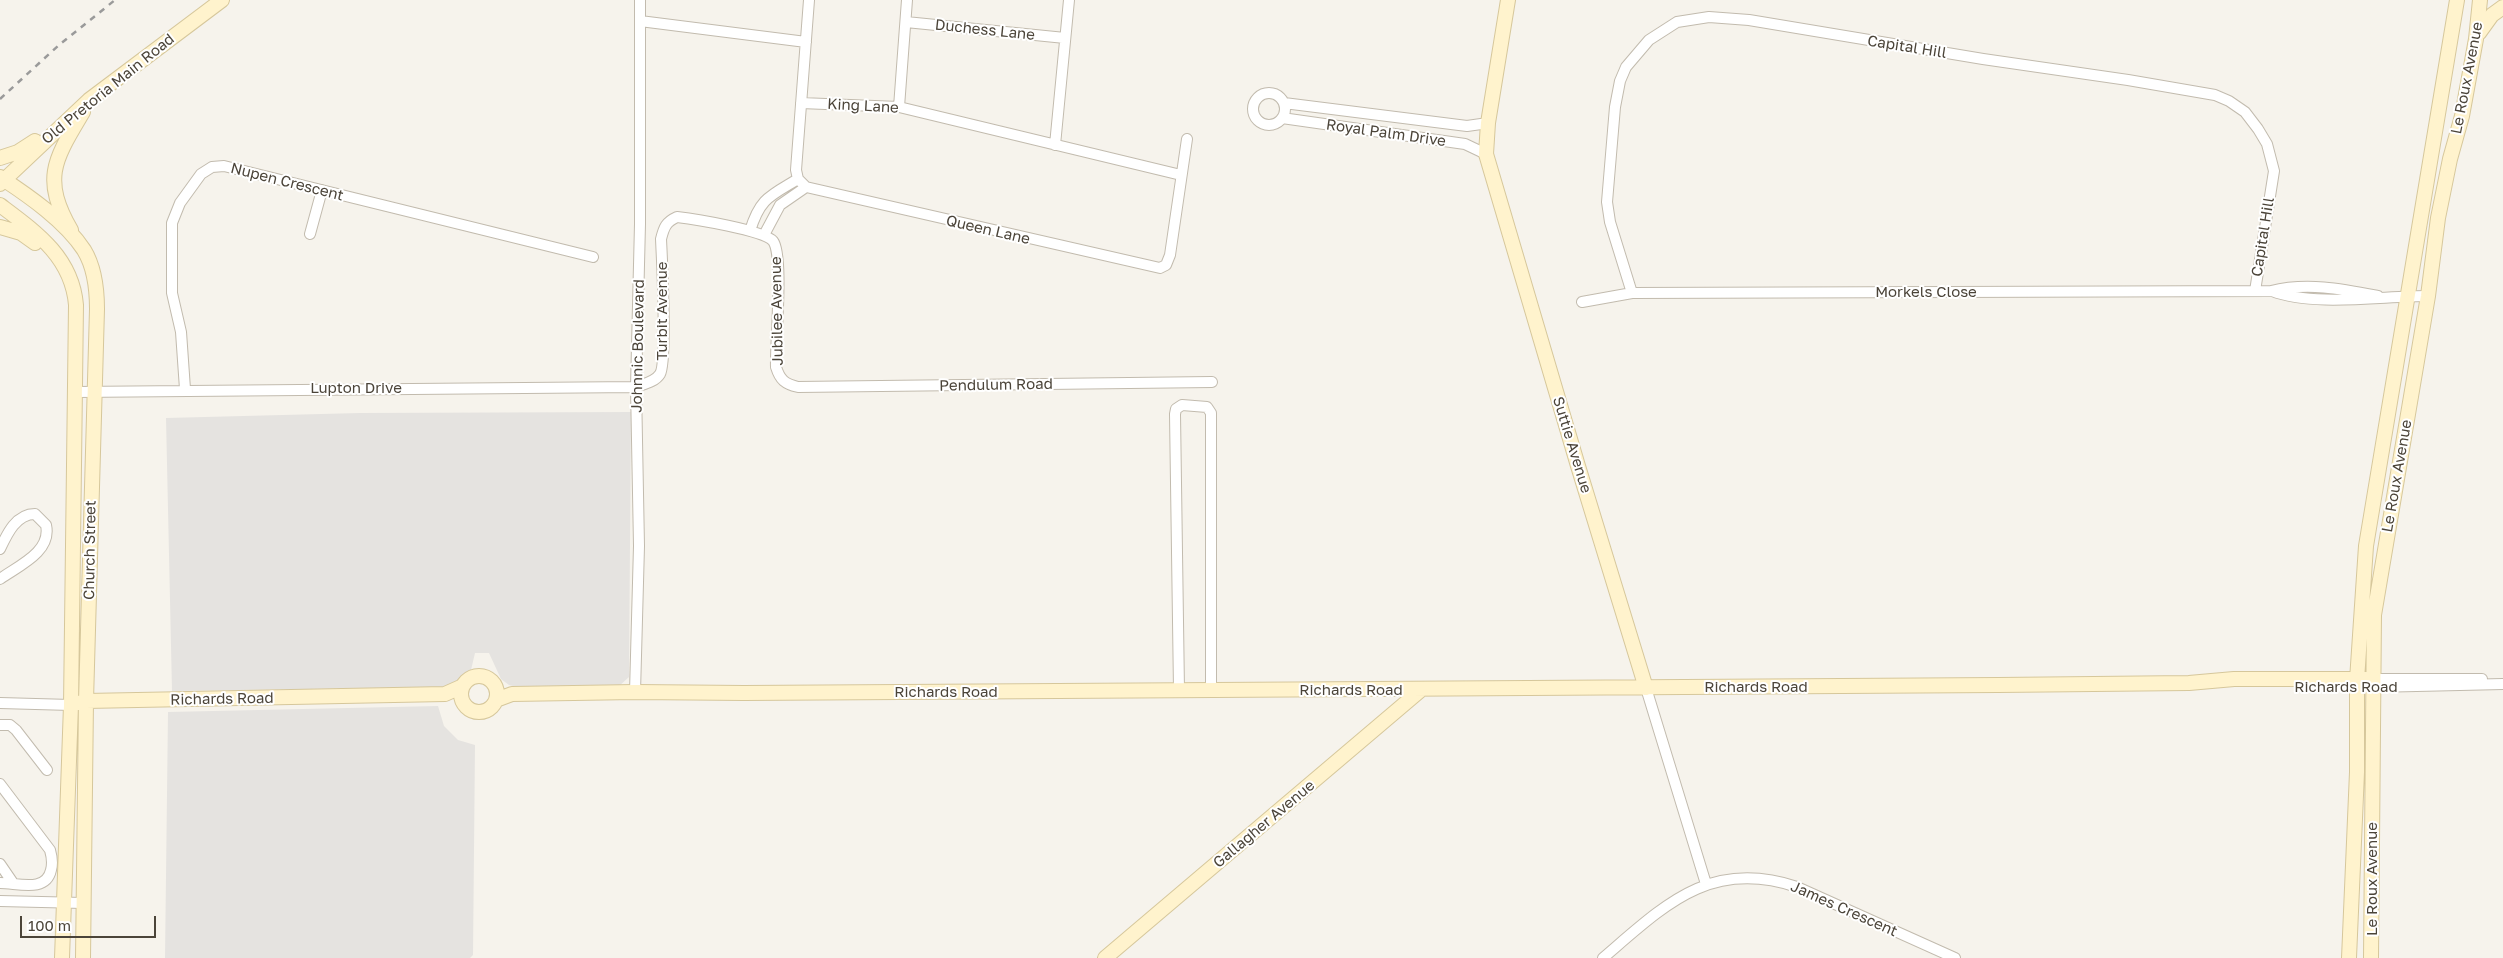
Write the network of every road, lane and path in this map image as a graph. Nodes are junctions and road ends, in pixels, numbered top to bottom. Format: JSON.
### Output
{"nodes":[{"id":1,"x":222,"y":0,"type":"edge"},
{"id":2,"x":640,"y":0,"type":"edge"},
{"id":3,"x":809,"y":0,"type":"edge"},
{"id":4,"x":908,"y":0,"type":"edge"},
{"id":5,"x":1070,"y":0,"type":"edge"},
{"id":6,"x":1508,"y":0,"type":"edge"},
{"id":7,"x":2457,"y":0,"type":"edge"},
{"id":8,"x":2480,"y":0,"type":"edge"},
{"id":9,"x":2503,"y":7,"type":"edge"},
{"id":10,"x":640,"y":21,"type":"junction"},
{"id":11,"x":906,"y":22,"type":"junction"},
{"id":12,"x":1065,"y":38,"type":"junction"},
{"id":13,"x":2476,"y":39,"type":"junction"},
{"id":14,"x":806,"y":42,"type":"junction"},
{"id":15,"x":86,"y":103,"type":"junction"},
{"id":16,"x":801,"y":103,"type":"junction"},
{"id":17,"x":1284,"y":103,"type":"junction"},
{"id":18,"x":900,"y":107,"type":"junction"},
{"id":19,"x":1282,"y":118,"type":"junction"},
{"id":20,"x":1400,"y":118,"type":"junction"},
{"id":21,"x":1488,"y":123,"type":"junction"},
{"id":22,"x":1399,"y":135,"type":"junction"},
{"id":23,"x":1187,"y":140,"type":"dead end"},
{"id":24,"x":1055,"y":145,"type":"junction"},
{"id":25,"x":1486,"y":154,"type":"junction"},
{"id":26,"x":0,"y":158,"type":"edge"},
{"id":27,"x":1182,"y":176,"type":"junction"},
{"id":28,"x":798,"y":179,"type":"junction"},
{"id":29,"x":1,"y":180,"type":"edge"},
{"id":30,"x":806,"y":187,"type":"junction"},
{"id":31,"x":322,"y":190,"type":"junction"},
{"id":32,"x":0,"y":205,"type":"edge"},
{"id":33,"x":0,"y":227,"type":"edge"},
{"id":34,"x":750,"y":231,"type":"junction"},
{"id":35,"x":310,"y":234,"type":"dead end"},
{"id":36,"x":764,"y":235,"type":"junction"},
{"id":37,"x":79,"y":244,"type":"junction"},
{"id":38,"x":593,"y":257,"type":"dead end"},
{"id":39,"x":72,"y":284,"type":"junction"},
{"id":40,"x":2255,"y":291,"type":"junction"},
{"id":41,"x":1632,"y":293,"type":"junction"},
{"id":42,"x":2408,"y":296,"type":"junction"},
{"id":43,"x":2428,"y":296,"type":"junction"},
{"id":44,"x":1582,"y":302,"type":"dead end"},
{"id":45,"x":782,"y":380,"type":"joint"},
{"id":46,"x":1212,"y":382,"type":"dead end"},
{"id":47,"x":636,"y":387,"type":"junction"},
{"id":48,"x":185,"y":389,"type":"junction"},
{"id":49,"x":93,"y":391,"type":"junction"},
{"id":50,"x":76,"y":392,"type":"junction"},
{"id":51,"x":0,"y":548,"type":"edge"},
{"id":52,"x":0,"y":579,"type":"edge"},
{"id":53,"x":2503,"y":679,"type":"edge"},
{"id":54,"x":2373,"y":683,"type":"junction"},
{"id":55,"x":2356,"y":684,"type":"junction"},
{"id":56,"x":2503,"y":684,"type":"edge"},
{"id":57,"x":463,"y":686,"type":"junction"},
{"id":58,"x":1646,"y":688,"type":"junction"},
{"id":59,"x":1422,"y":689,"type":"junction"},
{"id":60,"x":1179,"y":690,"type":"junction"},
{"id":61,"x":1211,"y":690,"type":"junction"},
{"id":62,"x":636,"y":692,"type":"junction"},
{"id":63,"x":446,"y":694,"type":"junction"},
{"id":64,"x":496,"y":694,"type":"junction"},
{"id":65,"x":86,"y":701,"type":"junction"},
{"id":66,"x":0,"y":703,"type":"edge"},
{"id":67,"x":464,"y":703,"type":"junction"},
{"id":68,"x":71,"y":706,"type":"junction"},
{"id":69,"x":0,"y":725,"type":"edge"},
{"id":70,"x":47,"y":770,"type":"dead end"},
{"id":71,"x":0,"y":784,"type":"edge"},
{"id":72,"x":0,"y":864,"type":"edge"},
{"id":73,"x":0,"y":883,"type":"edge"},
{"id":74,"x":13,"y":883,"type":"junction"},
{"id":75,"x":1706,"y":884,"type":"junction"},
{"id":76,"x":0,"y":902,"type":"edge"},
{"id":77,"x":83,"y":902,"type":"junction"},
{"id":78,"x":63,"y":903,"type":"junction"},
{"id":79,"x":62,"y":958,"type":"edge"},
{"id":80,"x":83,"y":958,"type":"edge"},
{"id":81,"x":1105,"y":958,"type":"edge"},
{"id":82,"x":1603,"y":958,"type":"edge"},
{"id":83,"x":1955,"y":958,"type":"edge"},
{"id":84,"x":2349,"y":958,"type":"edge"},
{"id":85,"x":2371,"y":958,"type":"edge"}],
"edges":[{"from":1,"to":15,"type":"main road","name":"Old Pretoria Main Road"},
{"from":2,"to":10,"type":"street","name":"Johnnic Boulevard"},
{"from":3,"to":14,"type":"street"},
{"from":4,"to":11,"type":"street"},
{"from":5,"to":12,"type":"street"},
{"from":6,"to":21,"type":"main road","name":"Suttie Avenue"},
{"from":7,"to":42,"type":"main road","name":"Le Roux Avenue"},
{"from":8,"to":13,"type":"main road","name":"Le Roux Avenue"},
{"from":9,"to":13,"type":"main road"},
{"from":10,"to":14,"type":"street"},
{"from":10,"to":47,"type":"street","name":"Johnnic Boulevard"},
{"from":11,"to":12,"type":"street","name":"Duchess Lane"},
{"from":11,"to":18,"type":"street"},
{"from":12,"to":24,"type":"street"},
{"from":13,"to":43,"type":"main road","name":"Le Roux Avenue"},
{"from":14,"to":16,"type":"street"},
{"from":15,"to":26,"type":"main road"},
{"from":15,"to":29,"type":"main road","name":"Old Pretoria Main Road"},
{"from":15,"to":37,"type":"main road"},
{"from":16,"to":18,"type":"street","name":"King Lane"},
{"from":16,"to":28,"type":"street"},
{"from":17,"to":19,"type":"street"},
{"from":17,"to":19,"type":"street"},
{"from":17,"to":20,"type":"street","name":"Royal Palm Drive"},
{"from":18,"to":24,"type":"street","name":"King Lane"},
{"from":19,"to":22,"type":"street","name":"Royal Palm Drive"},
{"from":20,"to":21,"type":"street","name":"Royal Palm Drive"},
{"from":20,"to":22,"type":"street"},
{"from":21,"to":25,"type":"main road","name":"Suttie Avenue"},
{"from":22,"to":25,"type":"street","name":"Royal Palm Drive"},
{"from":23,"to":27,"type":"street"},
{"from":24,"to":27,"type":"street","name":"King Lane"},
{"from":25,"to":58,"type":"main road","name":"Suttie Avenue"},
{"from":27,"to":30,"type":"street","name":"Queen Lane"},
{"from":28,"to":30,"type":"street"},
{"from":28,"to":34,"type":"street"},
{"from":29,"to":37,"type":"main road","name":"Church Street"},
{"from":30,"to":36,"type":"street"},
{"from":31,"to":35,"type":"street"},
{"from":31,"to":38,"type":"street","name":"Nupen Crescent"},
{"from":31,"to":48,"type":"street","name":"Nupen Crescent"},
{"from":32,"to":39,"type":"main road","name":"Church Street"},
{"from":33,"to":39,"type":"main road"},
{"from":34,"to":36,"type":"street"},
{"from":34,"to":47,"type":"street","name":"Turbit Avenue"},
{"from":36,"to":45,"type":"street","name":"Jubilee Avenue"},
{"from":37,"to":49,"type":"main road","name":"Church Street"},
{"from":39,"to":50,"type":"main road","name":"Church Street"},
{"from":40,"to":41,"type":"street","name":"Morkels Close"},
{"from":40,"to":41,"type":"street","name":"Capital Hill"},
{"from":40,"to":42,"type":"street","name":"Morkels Close"},
{"from":41,"to":44,"type":"street","name":"Morkels Close"},
{"from":42,"to":43,"type":"street","name":"Morkels Close"},
{"from":42,"to":55,"type":"main road","name":"Le Roux Avenue"},
{"from":43,"to":54,"type":"main road","name":"Le Roux Avenue"},
{"from":45,"to":46,"type":"street","name":"Pendulum Road"},
{"from":47,"to":48,"type":"street","name":"Lupton Drive"},
{"from":47,"to":62,"type":"street","name":"Johnnic Boulevard"},
{"from":48,"to":49,"type":"street","name":"Lupton Drive"},
{"from":49,"to":50,"type":"street","name":"Lupton Drive"},
{"from":49,"to":65,"type":"main road","name":"Church Street"},
{"from":50,"to":68,"type":"main road","name":"Church Street"},
{"from":51,"to":52,"type":"street"},
{"from":53,"to":54,"type":"street","name":"Richards Road"},
{"from":54,"to":55,"type":"main road","name":"Richards Road"},
{"from":54,"to":56,"type":"street","name":"Richards Road"},
{"from":54,"to":85,"type":"main road","name":"Le Roux Avenue"},
{"from":55,"to":58,"type":"main road","name":"Richards Road"},
{"from":55,"to":84,"type":"main road","name":"Le Roux Avenue"},
{"from":57,"to":63,"type":"main road","name":"Richards Road"},
{"from":57,"to":64,"type":"main road"},
{"from":57,"to":67,"type":"main road"},
{"from":58,"to":59,"type":"main road","name":"Richards Road"},
{"from":58,"to":75,"type":"street","name":"Suttie Avenue"},
{"from":59,"to":61,"type":"main road","name":"Richards Road"},
{"from":59,"to":81,"type":"main road","name":"Gallagher Avenue"},
{"from":60,"to":61,"type":"main road","name":"Richards Road"},
{"from":60,"to":61,"type":"street"},
{"from":60,"to":62,"type":"main road","name":"Richards Road"},
{"from":62,"to":64,"type":"main road","name":"Richards Road"},
{"from":63,"to":65,"type":"main road","name":"Richards Road"},
{"from":63,"to":67,"type":"main road","name":"Richards Road"},
{"from":64,"to":67,"type":"main road"},
{"from":65,"to":68,"type":"main road","name":"Richards Road"},
{"from":65,"to":77,"type":"main road","name":"Church Street"},
{"from":66,"to":68,"type":"street","name":"Richards Road"},
{"from":68,"to":78,"type":"main road","name":"Church Street"},
{"from":69,"to":70,"type":"street"},
{"from":71,"to":74,"type":"street"},
{"from":72,"to":74,"type":"street"},
{"from":73,"to":74,"type":"street"},
{"from":75,"to":82,"type":"street","name":"James Crescent"},
{"from":75,"to":83,"type":"street","name":"James Crescent"},
{"from":76,"to":78,"type":"street"},
{"from":77,"to":78,"type":"street"},
{"from":77,"to":80,"type":"main road","name":"Church Street"},
{"from":78,"to":79,"type":"main road","name":"Church Street"}]}
